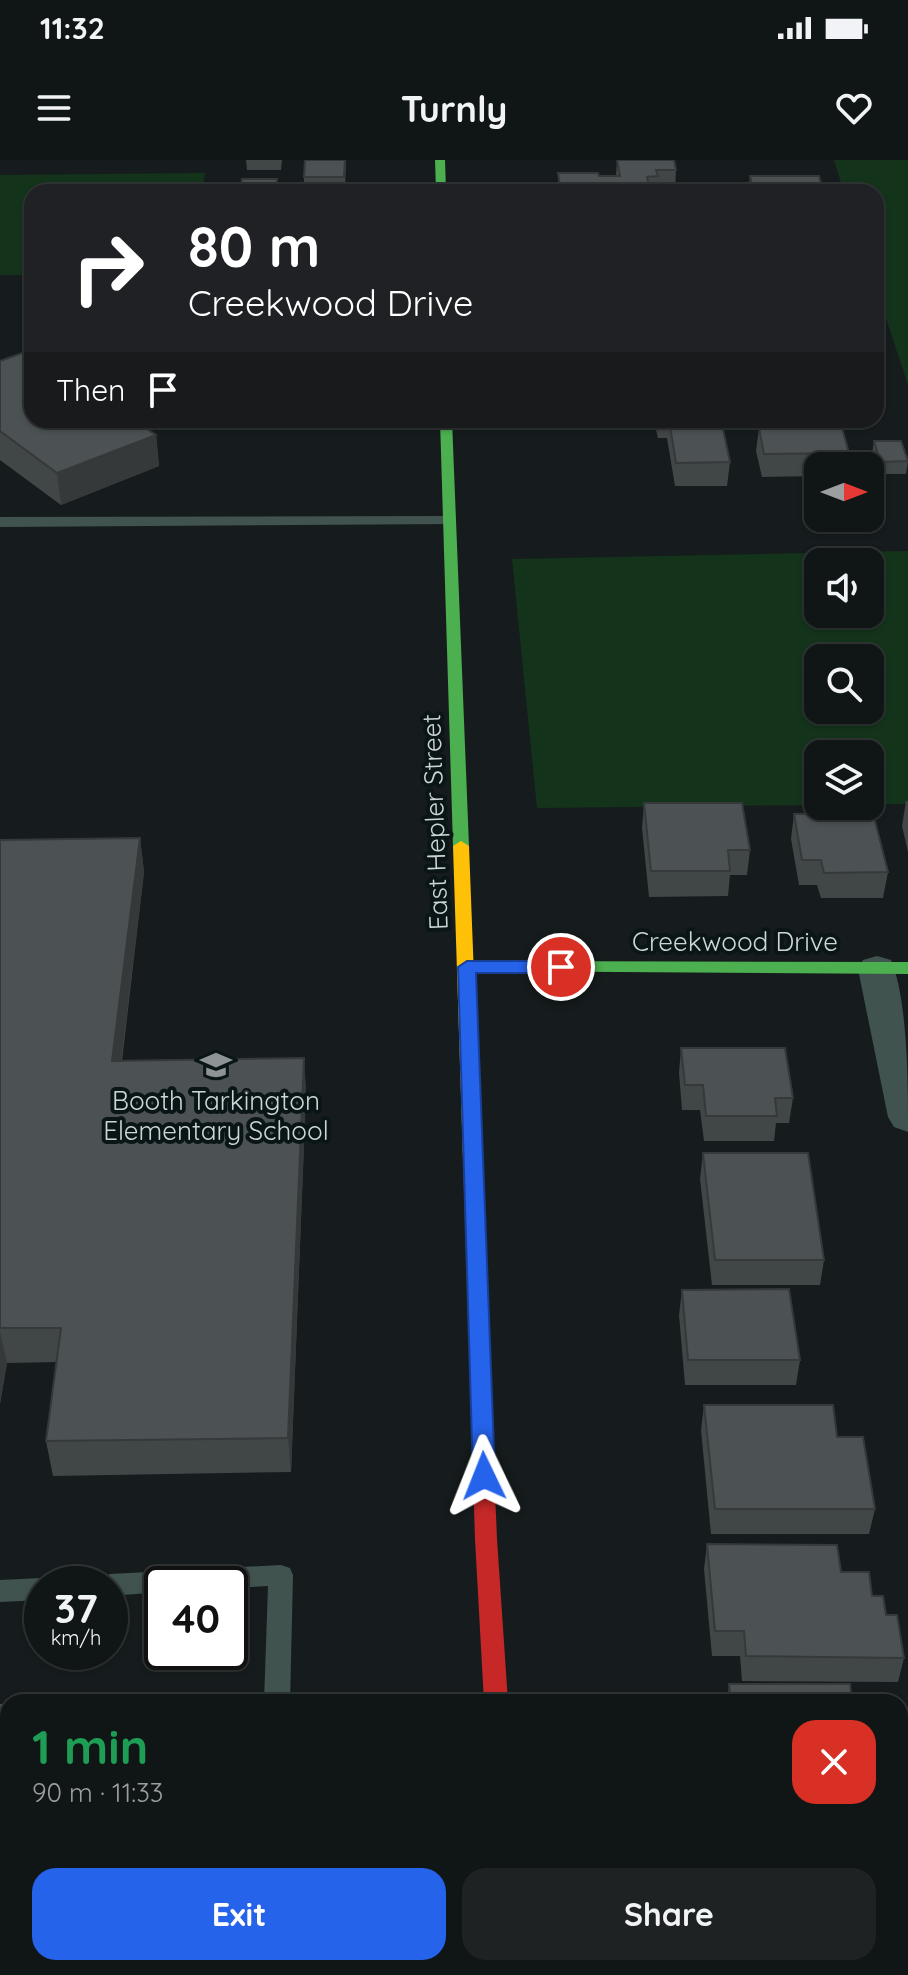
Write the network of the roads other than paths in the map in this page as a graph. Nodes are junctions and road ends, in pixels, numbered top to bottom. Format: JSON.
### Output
{"nodes":[{"id":1,"x":440,"y":160,"type":"edge"},
{"id":2,"x":441,"y":184,"type":"edge"},
{"id":3,"x":446,"y":428,"type":"edge"},
{"id":4,"x":450,"y":521,"type":"junction"},
{"id":5,"x":0,"y":522,"type":"edge"},
{"id":6,"x":467,"y":967,"type":"junction"},
{"id":7,"x":893,"y":968,"type":"edge"},
{"id":8,"x":908,"y":1117,"type":"edge"},
{"id":9,"x":128,"y":1584,"type":"edge"},
{"id":10,"x":24,"y":1590,"type":"edge"},
{"id":11,"x":0,"y":1591,"type":"edge"},
{"id":12,"x":277,"y":1694,"type":"edge"},
{"id":13,"x":496,"y":1694,"type":"edge"}],
"edges":[{"from":1,"to":2,"type":"street"},
{"from":3,"to":4,"type":"street","name":"East Hepler Street"},
{"from":4,"to":5,"type":"lane"},
{"from":4,"to":6,"type":"street","name":"East Hepler Street"},
{"from":6,"to":7,"type":"street","name":"Creekwood Drive"},
{"from":6,"to":13,"type":"street","name":"East Hepler Street"},
{"from":7,"to":8,"type":"street"},
{"from":9,"to":12,"type":"lane"},
{"from":10,"to":11,"type":"lane"}]}
